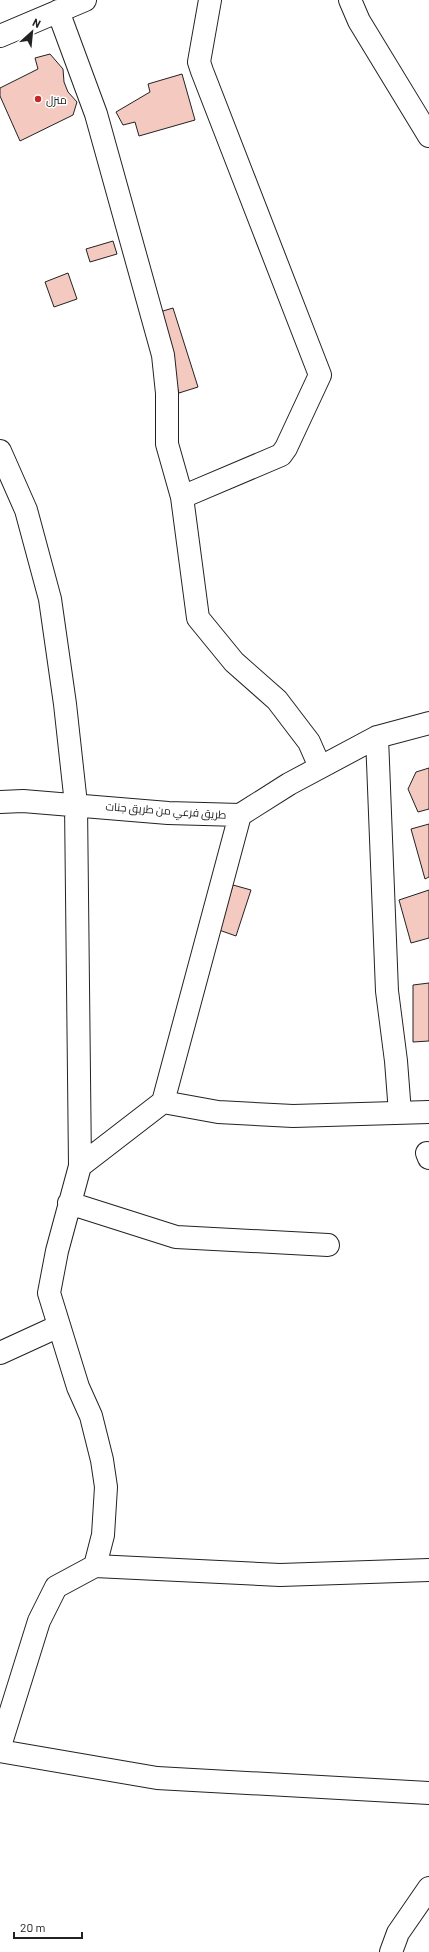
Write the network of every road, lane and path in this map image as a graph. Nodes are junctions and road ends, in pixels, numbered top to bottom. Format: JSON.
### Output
{"nodes":[{"id":1,"x":85,"y":0,"type":"edge"},
{"id":2,"x":210,"y":0,"type":"edge"},
{"id":3,"x":350,"y":0,"type":"edge"},
{"id":4,"x":58,"y":12,"type":"junction"},
{"id":5,"x":0,"y":36,"type":"edge"},
{"id":6,"x":429,"y":136,"type":"edge"},
{"id":7,"x":0,"y":451,"type":"edge"},
{"id":8,"x":182,"y":497,"type":"junction"},
{"id":9,"x":429,"y":723,"type":"edge"},
{"id":10,"x":377,"y":737,"type":"junction"},
{"id":11,"x":320,"y":767,"type":"junction"},
{"id":12,"x":0,"y":802,"type":"edge"},
{"id":13,"x":76,"y":804,"type":"junction"},
{"id":14,"x":240,"y":815,"type":"junction"},
{"id":15,"x":163,"y":1102,"type":"junction"},
{"id":16,"x":429,"y":1112,"type":"edge"},
{"id":17,"x":400,"y":1113,"type":"junction"},
{"id":18,"x":80,"y":1166,"type":"junction"},
{"id":19,"x":69,"y":1203,"type":"junction"},
{"id":20,"x":328,"y":1245,"type":"dead end"},
{"id":21,"x":59,"y":1326,"type":"junction"},
{"id":22,"x":0,"y":1353,"type":"edge"},
{"id":23,"x":95,"y":1566,"type":"junction"},
{"id":24,"x":429,"y":1570,"type":"edge"},
{"id":25,"x":0,"y":1746,"type":"edge"},
{"id":26,"x":0,"y":1750,"type":"edge"},
{"id":27,"x":429,"y":1793,"type":"edge"},
{"id":28,"x":429,"y":1888,"type":"edge"},
{"id":29,"x":391,"y":1952,"type":"edge"}],
"edges":[{"from":1,"to":4,"type":"street"},
{"from":2,"to":8,"type":"street"},
{"from":3,"to":6,"type":"street"},
{"from":4,"to":5,"type":"street"},
{"from":4,"to":8,"type":"street"},
{"from":7,"to":13,"type":"street"},
{"from":8,"to":11,"type":"street"},
{"from":9,"to":10,"type":"street","name":"طريق فرعي من طريق جنات"},
{"from":10,"to":11,"type":"street","name":"طريق فرعي من طريق جنات"},
{"from":10,"to":17,"type":"street"},
{"from":11,"to":14,"type":"street","name":"طريق فرعي من طريق جنات"},
{"from":12,"to":13,"type":"street","name":"طريق فرعي من طريق جنات"},
{"from":13,"to":14,"type":"street","name":"طريق فرعي من طريق جنات"},
{"from":13,"to":18,"type":"street"},
{"from":14,"to":15,"type":"street"},
{"from":15,"to":17,"type":"street"},
{"from":15,"to":18,"type":"street"},
{"from":16,"to":17,"type":"street"},
{"from":18,"to":19,"type":"street"},
{"from":19,"to":20,"type":"street"},
{"from":19,"to":21,"type":"street"},
{"from":21,"to":22,"type":"street"},
{"from":21,"to":23,"type":"street"},
{"from":23,"to":24,"type":"street"},
{"from":23,"to":25,"type":"street"},
{"from":26,"to":27,"type":"street"},
{"from":28,"to":29,"type":"street"}]}
